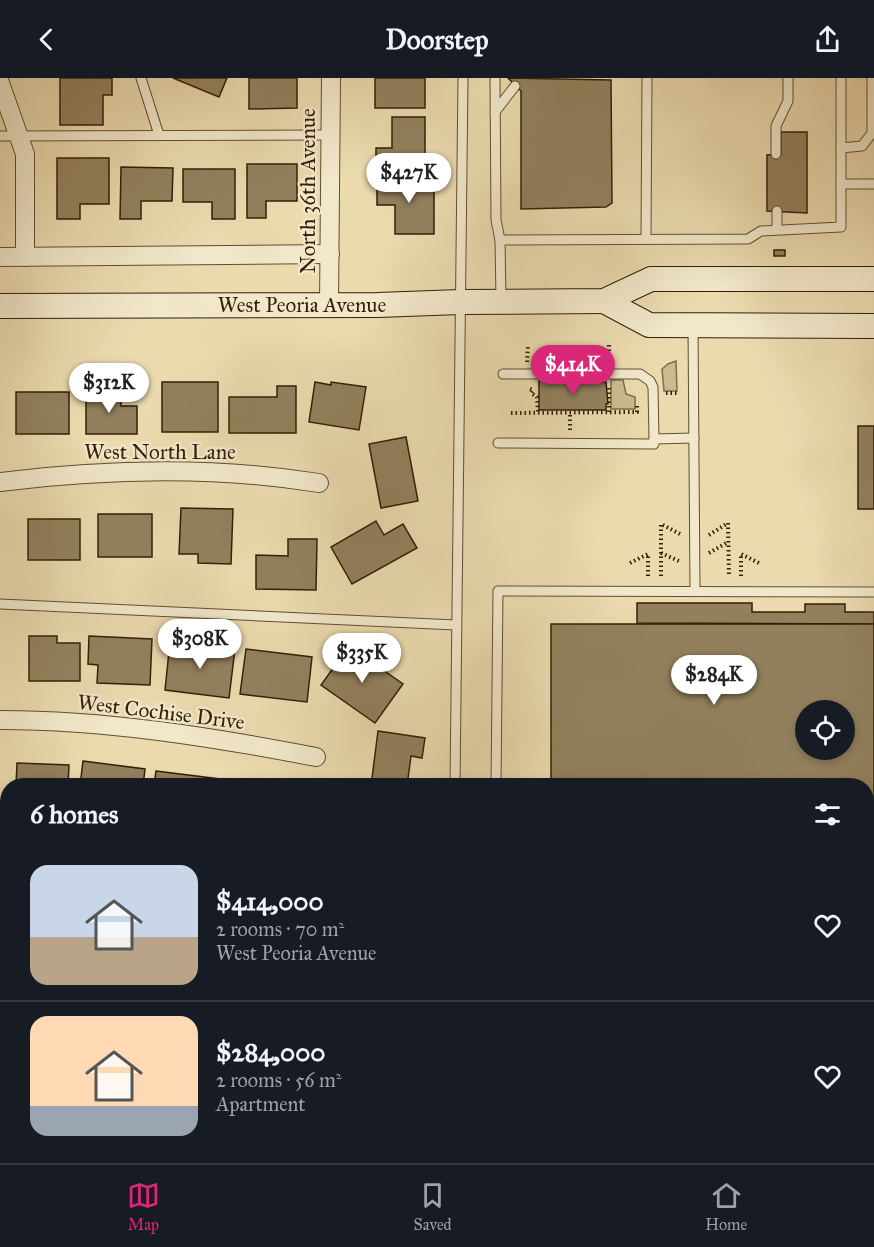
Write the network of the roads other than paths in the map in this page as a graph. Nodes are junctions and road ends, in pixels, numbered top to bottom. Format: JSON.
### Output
{"nodes":[{"id":1,"x":141,"y":78,"type":"edge"},
{"id":2,"x":331,"y":78,"type":"edge"},
{"id":3,"x":463,"y":78,"type":"edge"},
{"id":4,"x":495,"y":78,"type":"edge"},
{"id":5,"x":646,"y":78,"type":"edge"},
{"id":6,"x":788,"y":78,"type":"edge"},
{"id":7,"x":841,"y":78,"type":"edge"},
{"id":8,"x":872,"y":78,"type":"edge"},
{"id":9,"x":0,"y":83,"type":"edge"},
{"id":10,"x":515,"y":86,"type":"dead end"},
{"id":11,"x":495,"y":112,"type":"junction"},
{"id":12,"x":159,"y":135,"type":"junction"},
{"id":13,"x":330,"y":135,"type":"junction"},
{"id":14,"x":0,"y":136,"type":"edge"},
{"id":15,"x":20,"y":136,"type":"junction"},
{"id":16,"x":841,"y":148,"type":"junction"},
{"id":17,"x":776,"y":154,"type":"dead end"},
{"id":18,"x":841,"y":184,"type":"junction"},
{"id":19,"x":874,"y":184,"type":"edge"},
{"id":20,"x":777,"y":211,"type":"dead end"},
{"id":21,"x":777,"y":229,"type":"junction"},
{"id":22,"x":646,"y":239,"type":"junction"},
{"id":23,"x":500,"y":240,"type":"junction"},
{"id":24,"x":330,"y":254,"type":"junction"},
{"id":25,"x":0,"y":257,"type":"edge"},
{"id":26,"x":25,"y":257,"type":"junction"},
{"id":27,"x":874,"y":279,"type":"edge"},
{"id":28,"x":460,"y":302,"type":"junction"},
{"id":29,"x":501,"y":302,"type":"junction"},
{"id":30,"x":604,"y":302,"type":"junction"},
{"id":31,"x":329,"y":305,"type":"junction"},
{"id":32,"x":0,"y":306,"type":"edge"},
{"id":33,"x":693,"y":326,"type":"junction"},
{"id":34,"x":874,"y":326,"type":"edge"},
{"id":35,"x":503,"y":374,"type":"dead end"},
{"id":36,"x":694,"y":438,"type":"junction"},
{"id":37,"x":654,"y":439,"type":"junction"},
{"id":38,"x":498,"y":443,"type":"dead end"},
{"id":39,"x":0,"y":482,"type":"edge"},
{"id":40,"x":319,"y":483,"type":"dead end"},
{"id":41,"x":695,"y":590,"type":"junction"},
{"id":42,"x":874,"y":592,"type":"edge"},
{"id":43,"x":0,"y":604,"type":"edge"},
{"id":44,"x":456,"y":625,"type":"junction"},
{"id":45,"x":0,"y":720,"type":"edge"},
{"id":46,"x":316,"y":757,"type":"dead end"},
{"id":47,"x":455,"y":778,"type":"edge"},
{"id":48,"x":496,"y":778,"type":"edge"}],
"edges":[{"from":1,"to":12,"type":"lane"},
{"from":2,"to":13,"type":"street","name":"North 36th Avenue"},
{"from":3,"to":28,"type":"lane"},
{"from":4,"to":11,"type":"lane"},
{"from":5,"to":22,"type":"lane"},
{"from":6,"to":17,"type":"lane"},
{"from":7,"to":16,"type":"lane"},
{"from":8,"to":16,"type":"lane"},
{"from":9,"to":15,"type":"street"},
{"from":10,"to":11,"type":"lane"},
{"from":11,"to":23,"type":"lane"},
{"from":12,"to":13,"type":"lane"},
{"from":12,"to":15,"type":"lane"},
{"from":13,"to":24,"type":"street","name":"North 36th Avenue"},
{"from":14,"to":15,"type":"lane"},
{"from":15,"to":26,"type":"street"},
{"from":16,"to":18,"type":"lane"},
{"from":18,"to":19,"type":"lane"},
{"from":18,"to":21,"type":"lane"},
{"from":20,"to":21,"type":"lane"},
{"from":21,"to":22,"type":"lane"},
{"from":22,"to":23,"type":"lane"},
{"from":23,"to":29,"type":"lane"},
{"from":24,"to":26,"type":"street"},
{"from":24,"to":31,"type":"street","name":"North 36th Avenue"},
{"from":25,"to":26,"type":"street"},
{"from":27,"to":30,"type":"main road","name":"West Peoria Avenue"},
{"from":28,"to":29,"type":"main road","name":"West Peoria Avenue"},
{"from":28,"to":31,"type":"main road","name":"West Peoria Avenue"},
{"from":28,"to":44,"type":"lane"},
{"from":29,"to":30,"type":"main road","name":"West Peoria Avenue"},
{"from":30,"to":33,"type":"main road","name":"West Peoria Avenue"},
{"from":31,"to":32,"type":"main road","name":"West Peoria Avenue"},
{"from":33,"to":34,"type":"main road","name":"West Peoria Avenue"},
{"from":33,"to":36,"type":"lane"},
{"from":35,"to":37,"type":"lane"},
{"from":36,"to":37,"type":"lane"},
{"from":36,"to":41,"type":"lane"},
{"from":37,"to":38,"type":"lane"},
{"from":39,"to":40,"type":"street","name":"West North Lane"},
{"from":41,"to":42,"type":"lane"},
{"from":41,"to":48,"type":"lane"},
{"from":43,"to":44,"type":"lane"},
{"from":44,"to":47,"type":"lane"},
{"from":45,"to":46,"type":"street","name":"West Cochise Drive"}]}
